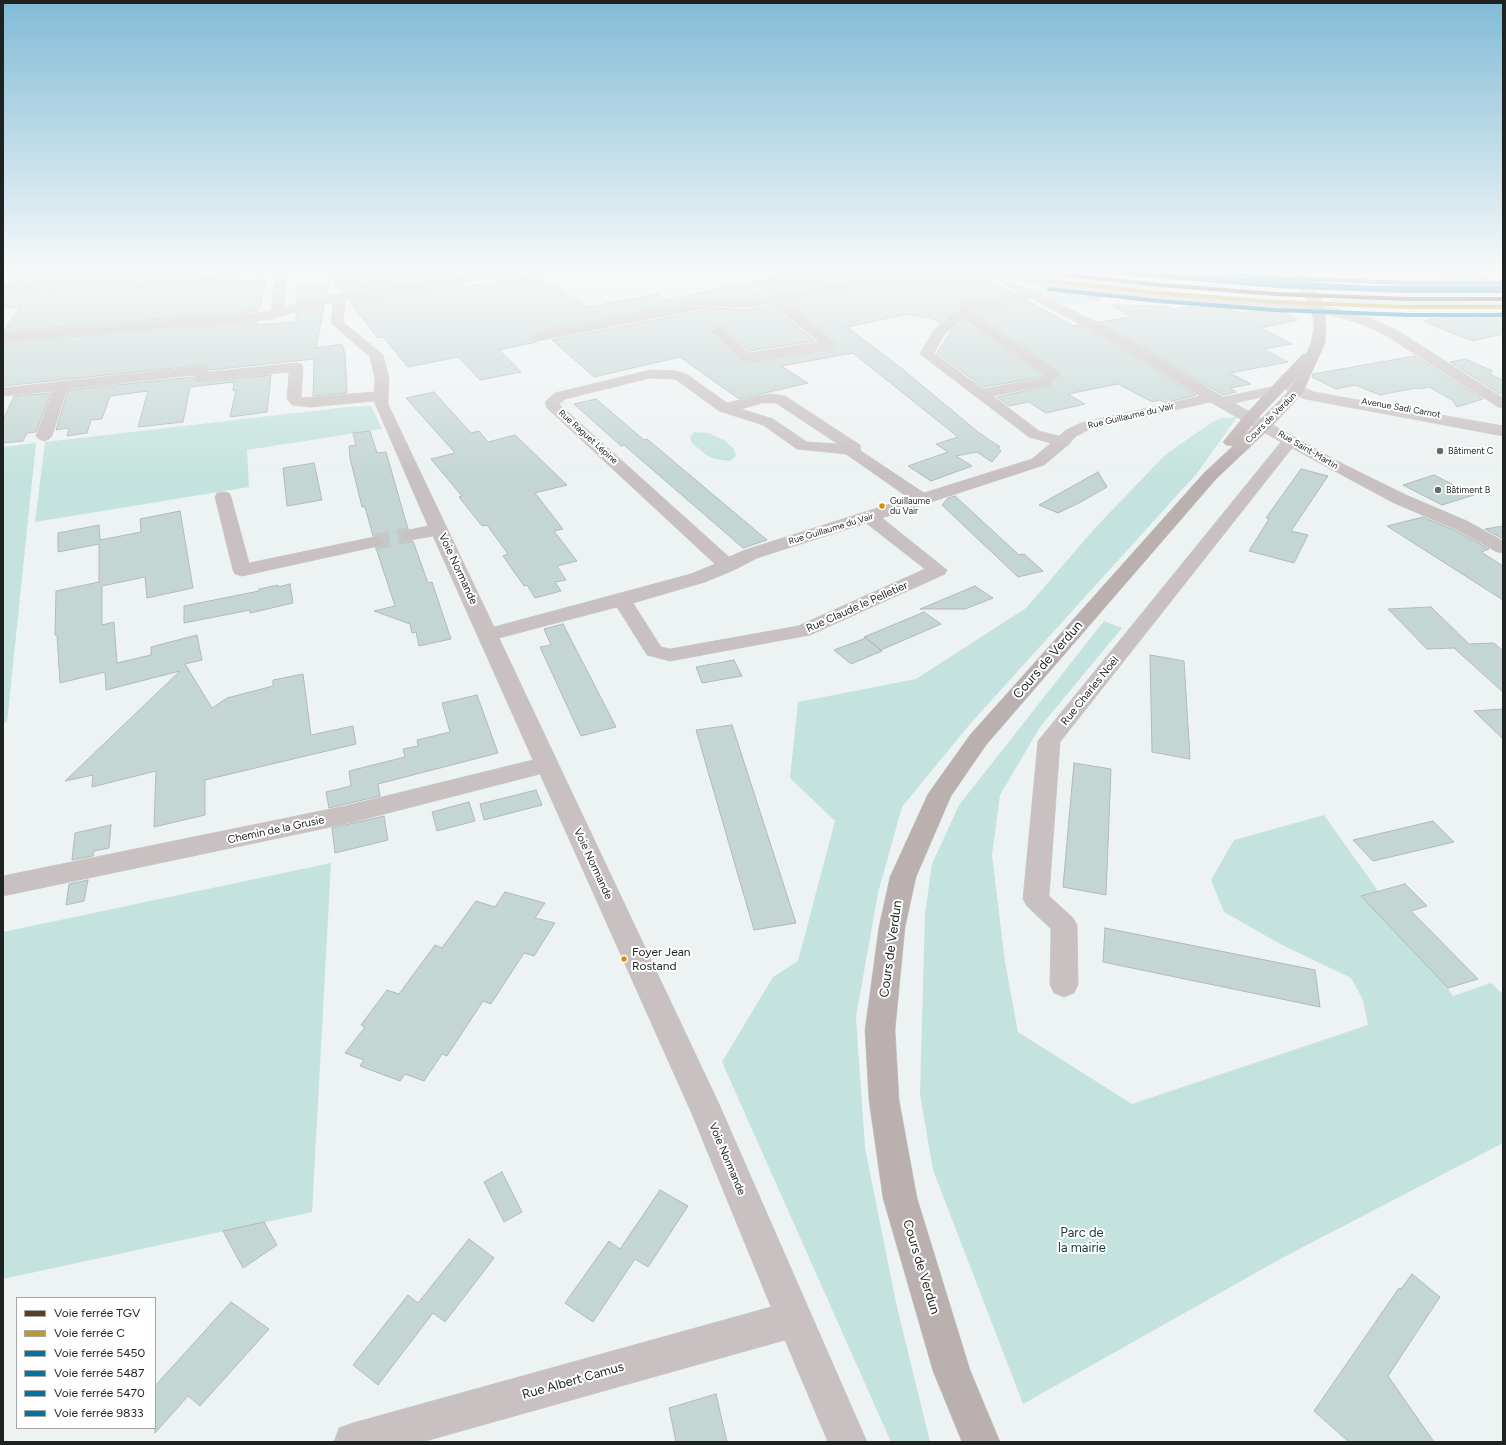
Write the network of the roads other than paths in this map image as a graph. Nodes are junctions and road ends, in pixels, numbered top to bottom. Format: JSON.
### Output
{"nodes":[{"id":1,"x":358,"y":340,"type":"edge"},
{"id":2,"x":727,"y":340,"type":"edge"},
{"id":3,"x":826,"y":340,"type":"edge"},
{"id":4,"x":935,"y":340,"type":"edge"},
{"id":5,"x":1003,"y":340,"type":"edge"},
{"id":6,"x":1119,"y":340,"type":"edge"},
{"id":7,"x":1318,"y":340,"type":"edge"},
{"id":8,"x":1404,"y":340,"type":"edge"},
{"id":9,"x":1316,"y":348,"type":"junction"},
{"id":10,"x":1287,"y":378,"type":"junction"},
{"id":11,"x":61,"y":386,"type":"junction"},
{"id":12,"x":1276,"y":390,"type":"junction"},
{"id":13,"x":3,"y":392,"type":"edge"},
{"id":14,"x":1300,"y":393,"type":"junction"},
{"id":15,"x":982,"y":394,"type":"junction"},
{"id":16,"x":381,"y":396,"type":"junction"},
{"id":17,"x":1217,"y":400,"type":"junction"},
{"id":18,"x":1500,"y":400,"type":"edge"},
{"id":19,"x":724,"y":408,"type":"junction"},
{"id":20,"x":1250,"y":418,"type":"junction"},
{"id":21,"x":1265,"y":425,"type":"junction"},
{"id":22,"x":1503,"y":427,"type":"edge"},
{"id":23,"x":1503,"y":431,"type":"edge"},
{"id":24,"x":44,"y":436,"type":"dead end"},
{"id":25,"x":1291,"y":440,"type":"junction"},
{"id":26,"x":1063,"y":442,"type":"junction"},
{"id":27,"x":855,"y":453,"type":"junction"},
{"id":28,"x":1210,"y":476,"type":"junction"},
{"id":29,"x":223,"y":497,"type":"dead end"},
{"id":30,"x":923,"y":500,"type":"junction"},
{"id":31,"x":870,"y":517,"type":"junction"},
{"id":32,"x":439,"y":528,"type":"junction"},
{"id":33,"x":410,"y":535,"type":"tunnel mouth"},
{"id":34,"x":374,"y":542,"type":"tunnel mouth"},
{"id":35,"x":1503,"y":548,"type":"edge"},
{"id":36,"x":728,"y":566,"type":"junction"},
{"id":37,"x":622,"y":600,"type":"junction"},
{"id":38,"x":488,"y":635,"type":"junction"},
{"id":39,"x":547,"y":764,"type":"junction"},
{"id":40,"x":3,"y":886,"type":"edge"},
{"id":41,"x":1064,"y":985,"type":"dead end"},
{"id":42,"x":794,"y":1319,"type":"junction"},
{"id":43,"x":353,"y":1442,"type":"edge"},
{"id":44,"x":848,"y":1442,"type":"edge"},
{"id":45,"x":981,"y":1442,"type":"edge"}],
"edges":[{"from":1,"to":16,"type":"street","name":"Voie Normande"},
{"from":2,"to":3,"type":"street"},
{"from":4,"to":15,"type":"street"},
{"from":5,"to":15,"type":"street"},
{"from":6,"to":17,"type":"street","name":"Rue Saint-Martin"},
{"from":7,"to":9,"type":"main road","name":"Cours de Verdun","bridge":true},
{"from":8,"to":18,"type":"street"},
{"from":9,"to":10,"type":"main road","name":"Cours de Verdun"},
{"from":9,"to":14,"type":"main road","name":"Cours de Verdun"},
{"from":10,"to":12,"type":"main road","name":"Cours de Verdun"},
{"from":10,"to":14,"type":"street"},
{"from":11,"to":13,"type":"street"},
{"from":11,"to":16,"type":"street"},
{"from":11,"to":24,"type":"street"},
{"from":12,"to":17,"type":"street","name":"Rue Guillaume du Vair"},
{"from":12,"to":20,"type":"main road","name":"Cours de Verdun"},
{"from":14,"to":21,"type":"main road","name":"Cours de Verdun"},
{"from":14,"to":22,"type":"street","name":"Avenue Sadi Carnot"},
{"from":14,"to":23,"type":"street","name":"Avenue Sadi Carnot"},
{"from":15,"to":26,"type":"street"},
{"from":16,"to":32,"type":"street","name":"Voie Normande"},
{"from":17,"to":20,"type":"street","name":"Rue Saint-Martin"},
{"from":17,"to":26,"type":"street","name":"Rue Guillaume du Vair"},
{"from":19,"to":27,"type":"street","name":"Rue Raguet Lépine"},
{"from":19,"to":27,"type":"street","name":"Rue Raguet Lépine"},
{"from":19,"to":36,"type":"street","name":"Rue Raguet Lépine"},
{"from":20,"to":21,"type":"street","name":"Rue Saint-Martin"},
{"from":20,"to":28,"type":"main road","name":"Cours de Verdun"},
{"from":21,"to":25,"type":"street","name":"Rue Saint-Martin"},
{"from":21,"to":28,"type":"main road","name":"Cours de Verdun"},
{"from":25,"to":35,"type":"street","name":"Rue Saint-Martin"},
{"from":25,"to":41,"type":"street","name":"Rue Charles Noël"},
{"from":26,"to":30,"type":"street","name":"Rue Guillaume du Vair"},
{"from":27,"to":30,"type":"street","name":"Rue Raguet Lépine"},
{"from":28,"to":45,"type":"main road","name":"Cours de Verdun"},
{"from":29,"to":34,"type":"street"},
{"from":30,"to":31,"type":"street","name":"Rue Guillaume du Vair"},
{"from":31,"to":36,"type":"street","name":"Rue Guillaume du Vair"},
{"from":31,"to":37,"type":"street","name":"Rue Claude le Pelletier"},
{"from":32,"to":33,"type":"street"},
{"from":32,"to":38,"type":"street","name":"Voie Normande"},
{"from":36,"to":37,"type":"street","name":"Rue Guillaume du Vair"},
{"from":37,"to":38,"type":"street","name":"Rue Guillaume du Vair"},
{"from":38,"to":39,"type":"street","name":"Voie Normande"},
{"from":39,"to":40,"type":"street","name":"Chemin de la Grusie"},
{"from":39,"to":42,"type":"street","name":"Voie Normande"},
{"from":42,"to":43,"type":"street","name":"Rue Albert Camus"},
{"from":42,"to":44,"type":"street","name":"Voie Normande"}]}
